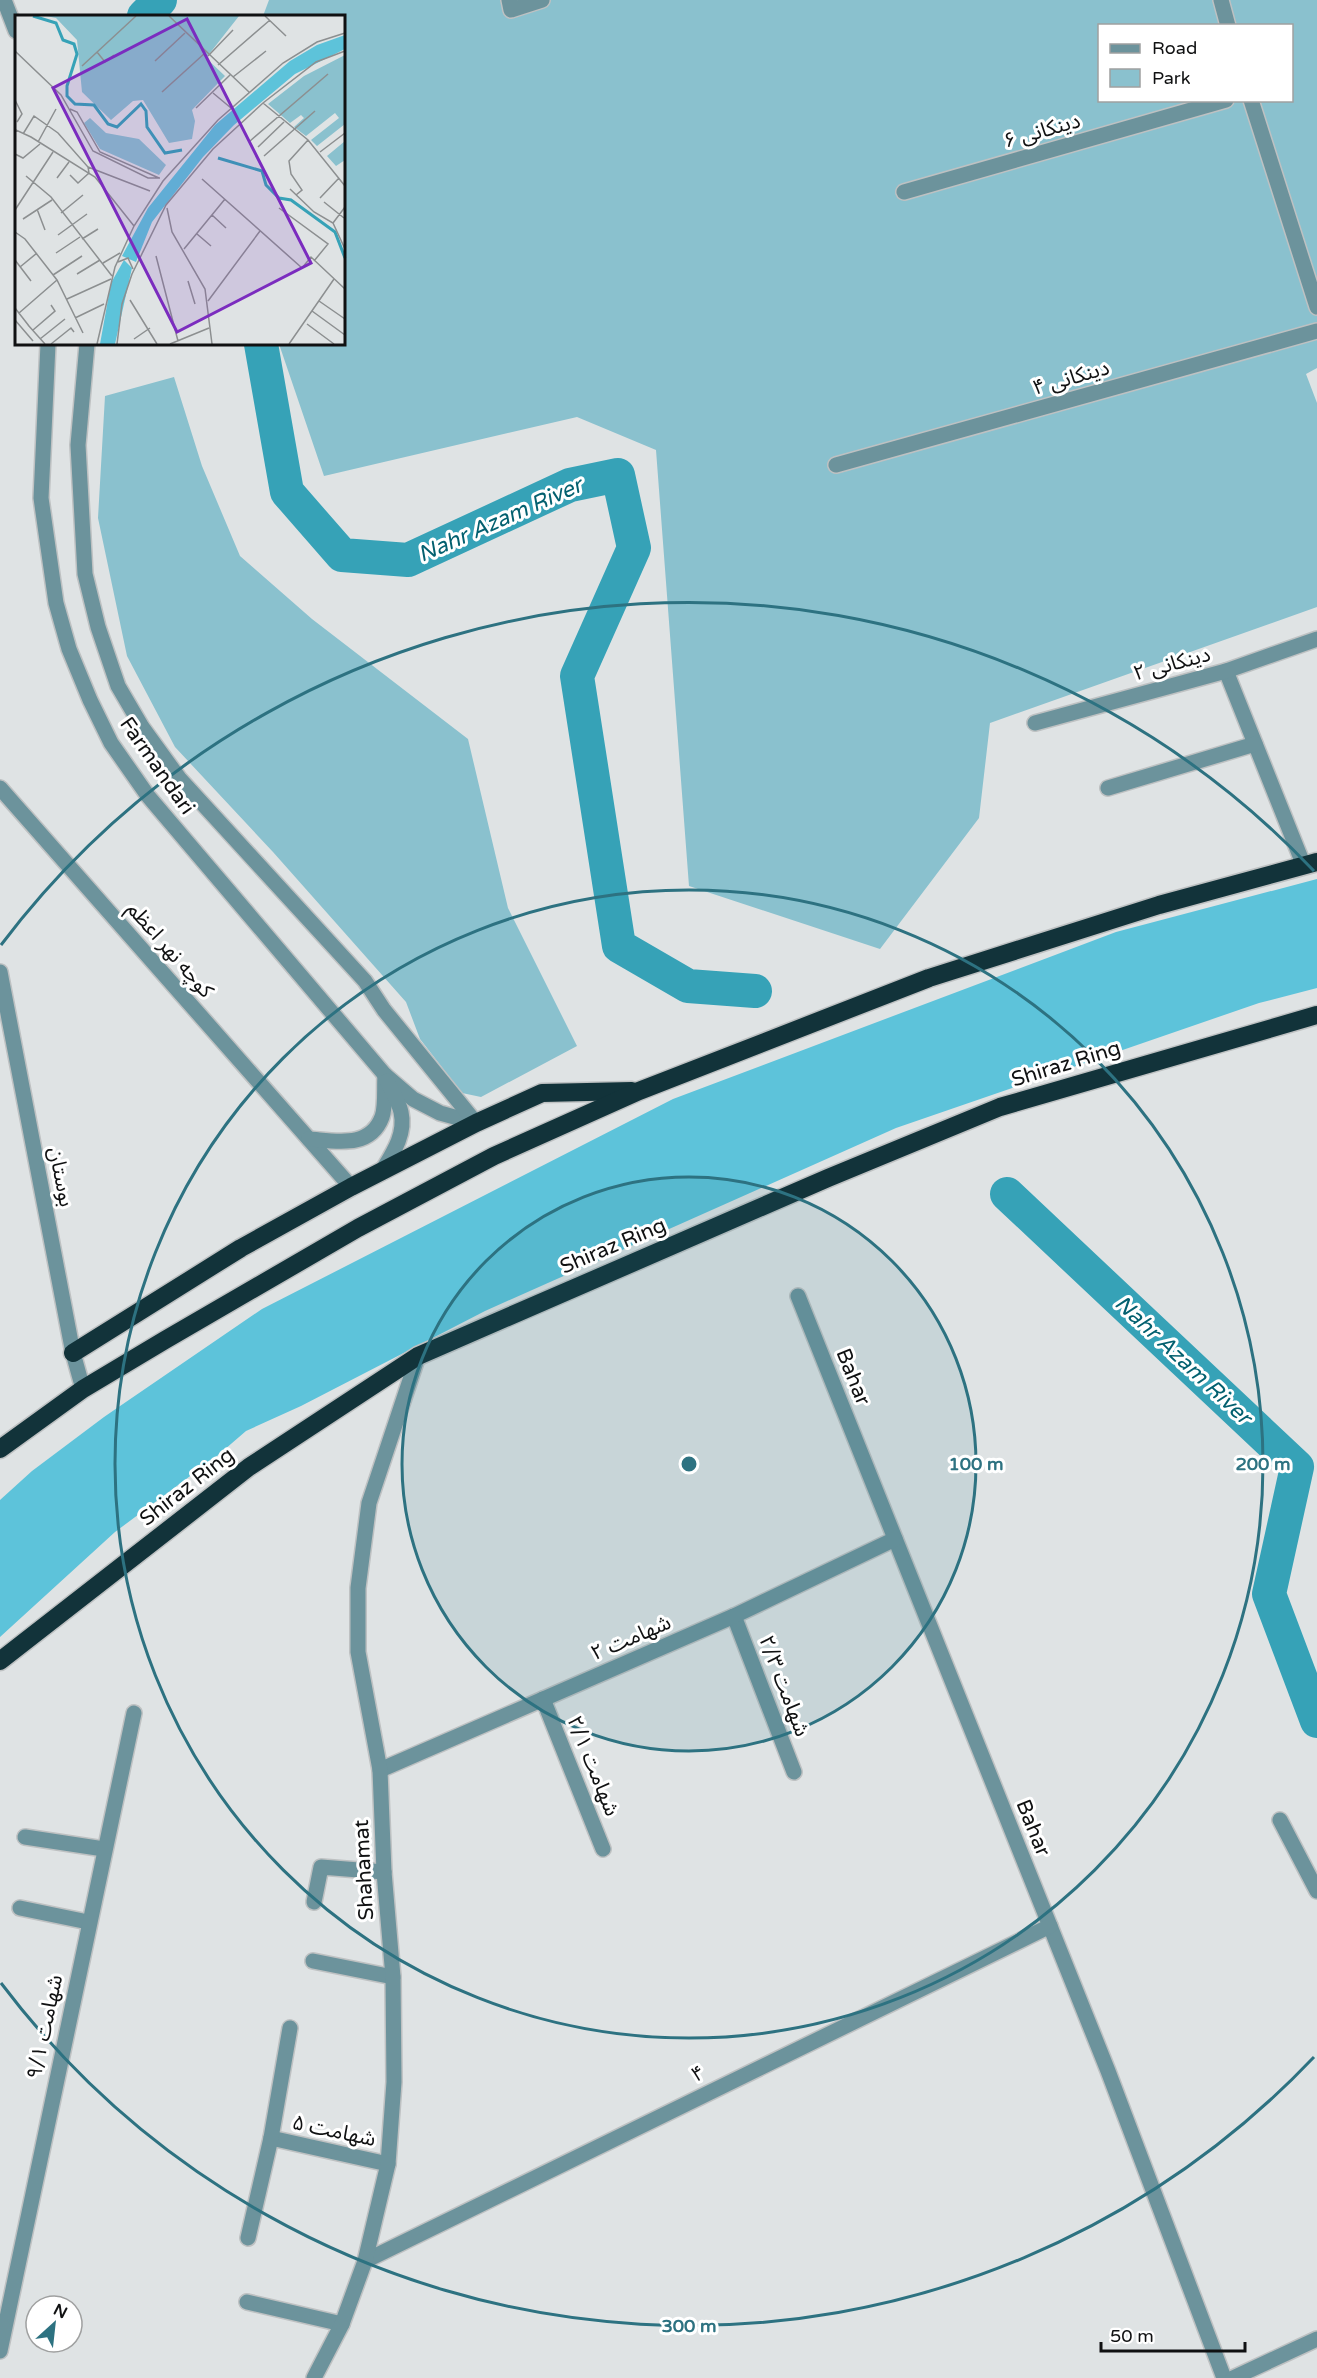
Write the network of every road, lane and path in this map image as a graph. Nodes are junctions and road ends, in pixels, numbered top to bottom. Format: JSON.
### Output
{"nodes":[{"id":1,"x":4,"y":0,"type":"edge"},
{"id":2,"x":509,"y":0,"type":"edge"},
{"id":3,"x":542,"y":0,"type":"edge"},
{"id":4,"x":1221,"y":0,"type":"edge"},
{"id":5,"x":1227,"y":24,"type":"edge"},
{"id":6,"x":15,"y":28,"type":"edge"},
{"id":7,"x":1219,"y":102,"type":"edge"},
{"id":8,"x":1252,"y":102,"type":"edge"},
{"id":9,"x":904,"y":192,"type":"dead end"},
{"id":10,"x":1317,"y":307,"type":"edge"},
{"id":11,"x":1317,"y":331,"type":"edge"},
{"id":12,"x":48,"y":345,"type":"edge"},
{"id":13,"x":87,"y":345,"type":"edge"},
{"id":14,"x":836,"y":465,"type":"dead end"},
{"id":15,"x":1317,"y":639,"type":"edge"},
{"id":16,"x":1226,"y":671,"type":"junction"},
{"id":17,"x":1035,"y":723,"type":"dead end"},
{"id":18,"x":1255,"y":744,"type":"junction"},
{"id":19,"x":0,"y":788,"type":"edge"},
{"id":20,"x":1108,"y":788,"type":"dead end"},
{"id":21,"x":1310,"y":864,"type":"edge"},
{"id":22,"x":0,"y":972,"type":"edge"},
{"id":23,"x":1317,"y":1015,"type":"edge"},
{"id":24,"x":385,"y":1075,"type":"junction"},
{"id":25,"x":639,"y":1091,"type":"junction"},
{"id":26,"x":476,"y":1123,"type":"junction"},
{"id":27,"x":309,"y":1139,"type":"junction"},
{"id":28,"x":382,"y":1171,"type":"junction"},
{"id":29,"x":351,"y":1187,"type":"junction"},
{"id":30,"x":798,"y":1296,"type":"dead end"},
{"id":31,"x":73,"y":1353,"type":"junction"},
{"id":32,"x":418,"y":1356,"type":"junction"},
{"id":33,"x":83,"y":1389,"type":"junction"},
{"id":34,"x":0,"y":1449,"type":"edge"},
{"id":35,"x":896,"y":1539,"type":"junction"},
{"id":36,"x":734,"y":1616,"type":"junction"},
{"id":37,"x":0,"y":1661,"type":"edge"},
{"id":38,"x":543,"y":1699,"type":"junction"},
{"id":39,"x":134,"y":1713,"type":"dead end"},
{"id":40,"x":380,"y":1770,"type":"junction"},
{"id":41,"x":794,"y":1772,"type":"dead end"},
{"id":42,"x":1280,"y":1820,"type":"dead end"},
{"id":43,"x":25,"y":1837,"type":"dead end"},
{"id":44,"x":104,"y":1849,"type":"junction"},
{"id":45,"x":603,"y":1850,"type":"dead end"},
{"id":46,"x":384,"y":1872,"type":"junction"},
{"id":47,"x":1317,"y":1891,"type":"edge"},
{"id":48,"x":314,"y":1902,"type":"dead end"},
{"id":49,"x":20,"y":1908,"type":"dead end"},
{"id":50,"x":88,"y":1922,"type":"junction"},
{"id":51,"x":1050,"y":1926,"type":"junction"},
{"id":52,"x":313,"y":1961,"type":"dead end"},
{"id":53,"x":393,"y":1977,"type":"junction"},
{"id":54,"x":290,"y":2028,"type":"dead end"},
{"id":55,"x":271,"y":2138,"type":"junction"},
{"id":56,"x":388,"y":2164,"type":"junction"},
{"id":57,"x":248,"y":2238,"type":"dead end"},
{"id":58,"x":365,"y":2260,"type":"junction"},
{"id":59,"x":247,"y":2302,"type":"dead end"},
{"id":60,"x":342,"y":2324,"type":"junction"},
{"id":61,"x":1317,"y":2339,"type":"edge"},
{"id":62,"x":0,"y":2350,"type":"edge"},
{"id":63,"x":314,"y":2378,"type":"edge"},
{"id":64,"x":1224,"y":2378,"type":"edge"},
{"id":65,"x":1233,"y":2378,"type":"edge"}],
"edges":[{"from":1,"to":6,"type":"street"},
{"from":2,"to":3,"type":"street"},
{"from":4,"to":5,"type":"street"},
{"from":7,"to":9,"type":"street","name":"۶ دینکانی"},
{"from":8,"to":10,"type":"street"},
{"from":11,"to":14,"type":"street","name":"۴ دینکانی"},
{"from":12,"to":24,"type":"street","name":"Farmandari"},
{"from":13,"to":26,"type":"street"},
{"from":15,"to":16,"type":"street","name":"۲ دینکانی"},
{"from":16,"to":17,"type":"street","name":"۲ دینکانی"},
{"from":16,"to":18,"type":"street"},
{"from":18,"to":20,"type":"street"},
{"from":18,"to":21,"type":"street"},
{"from":19,"to":27,"type":"street","name":"کوچه نهر اعظم"},
{"from":21,"to":25,"type":"highway"},
{"from":22,"to":31,"type":"street","name":"بوستان"},
{"from":23,"to":32,"type":"highway","name":"Shiraz Ring"},
{"from":24,"to":26,"type":"street","name":"Farmandari"},
{"from":24,"to":27,"type":"street"},
{"from":24,"to":28,"type":"street","name":"Farmandari"},
{"from":25,"to":26,"type":"highway"},
{"from":25,"to":33,"type":"highway"},
{"from":26,"to":28,"type":"highway"},
{"from":27,"to":29,"type":"street","name":"کوچه نهر اعظم"},
{"from":28,"to":29,"type":"highway"},
{"from":29,"to":31,"type":"highway"},
{"from":30,"to":35,"type":"street","name":"Bahar"},
{"from":31,"to":33,"type":"street","name":"بوستان"},
{"from":32,"to":37,"type":"highway","name":"Shiraz Ring"},
{"from":32,"to":40,"type":"street","name":"Shahamat"},
{"from":33,"to":34,"type":"highway"},
{"from":35,"to":36,"type":"street","name":"۲ شهامت"},
{"from":35,"to":51,"type":"street","name":"Bahar"},
{"from":36,"to":38,"type":"street","name":"۲ شهامت"},
{"from":36,"to":41,"type":"street","name":"۲/۳ شهامت"},
{"from":38,"to":40,"type":"street","name":"۲ شهامت"},
{"from":38,"to":45,"type":"street","name":"۲/۱ شهامت"},
{"from":39,"to":44,"type":"street","name":"۹/۱ شهامت"},
{"from":40,"to":46,"type":"street","name":"Shahamat"},
{"from":42,"to":47,"type":"street"},
{"from":43,"to":44,"type":"street"},
{"from":44,"to":50,"type":"street","name":"۹/۱ شهامت"},
{"from":46,"to":48,"type":"street"},
{"from":46,"to":53,"type":"street","name":"Shahamat"},
{"from":49,"to":50,"type":"street"},
{"from":50,"to":62,"type":"street","name":"۹/۱ شهامت"},
{"from":51,"to":58,"type":"street","name":"۴"},
{"from":51,"to":64,"type":"street","name":"Bahar"},
{"from":52,"to":53,"type":"street"},
{"from":53,"to":56,"type":"street","name":"Shahamat"},
{"from":54,"to":55,"type":"street"},
{"from":55,"to":56,"type":"street","name":"۵ شهامت"},
{"from":55,"to":57,"type":"street"},
{"from":56,"to":58,"type":"street","name":"Shahamat"},
{"from":58,"to":60,"type":"street","name":"Shahamat"},
{"from":59,"to":60,"type":"street"},
{"from":60,"to":63,"type":"street","name":"Shahamat"},
{"from":61,"to":65,"type":"street"}]}
